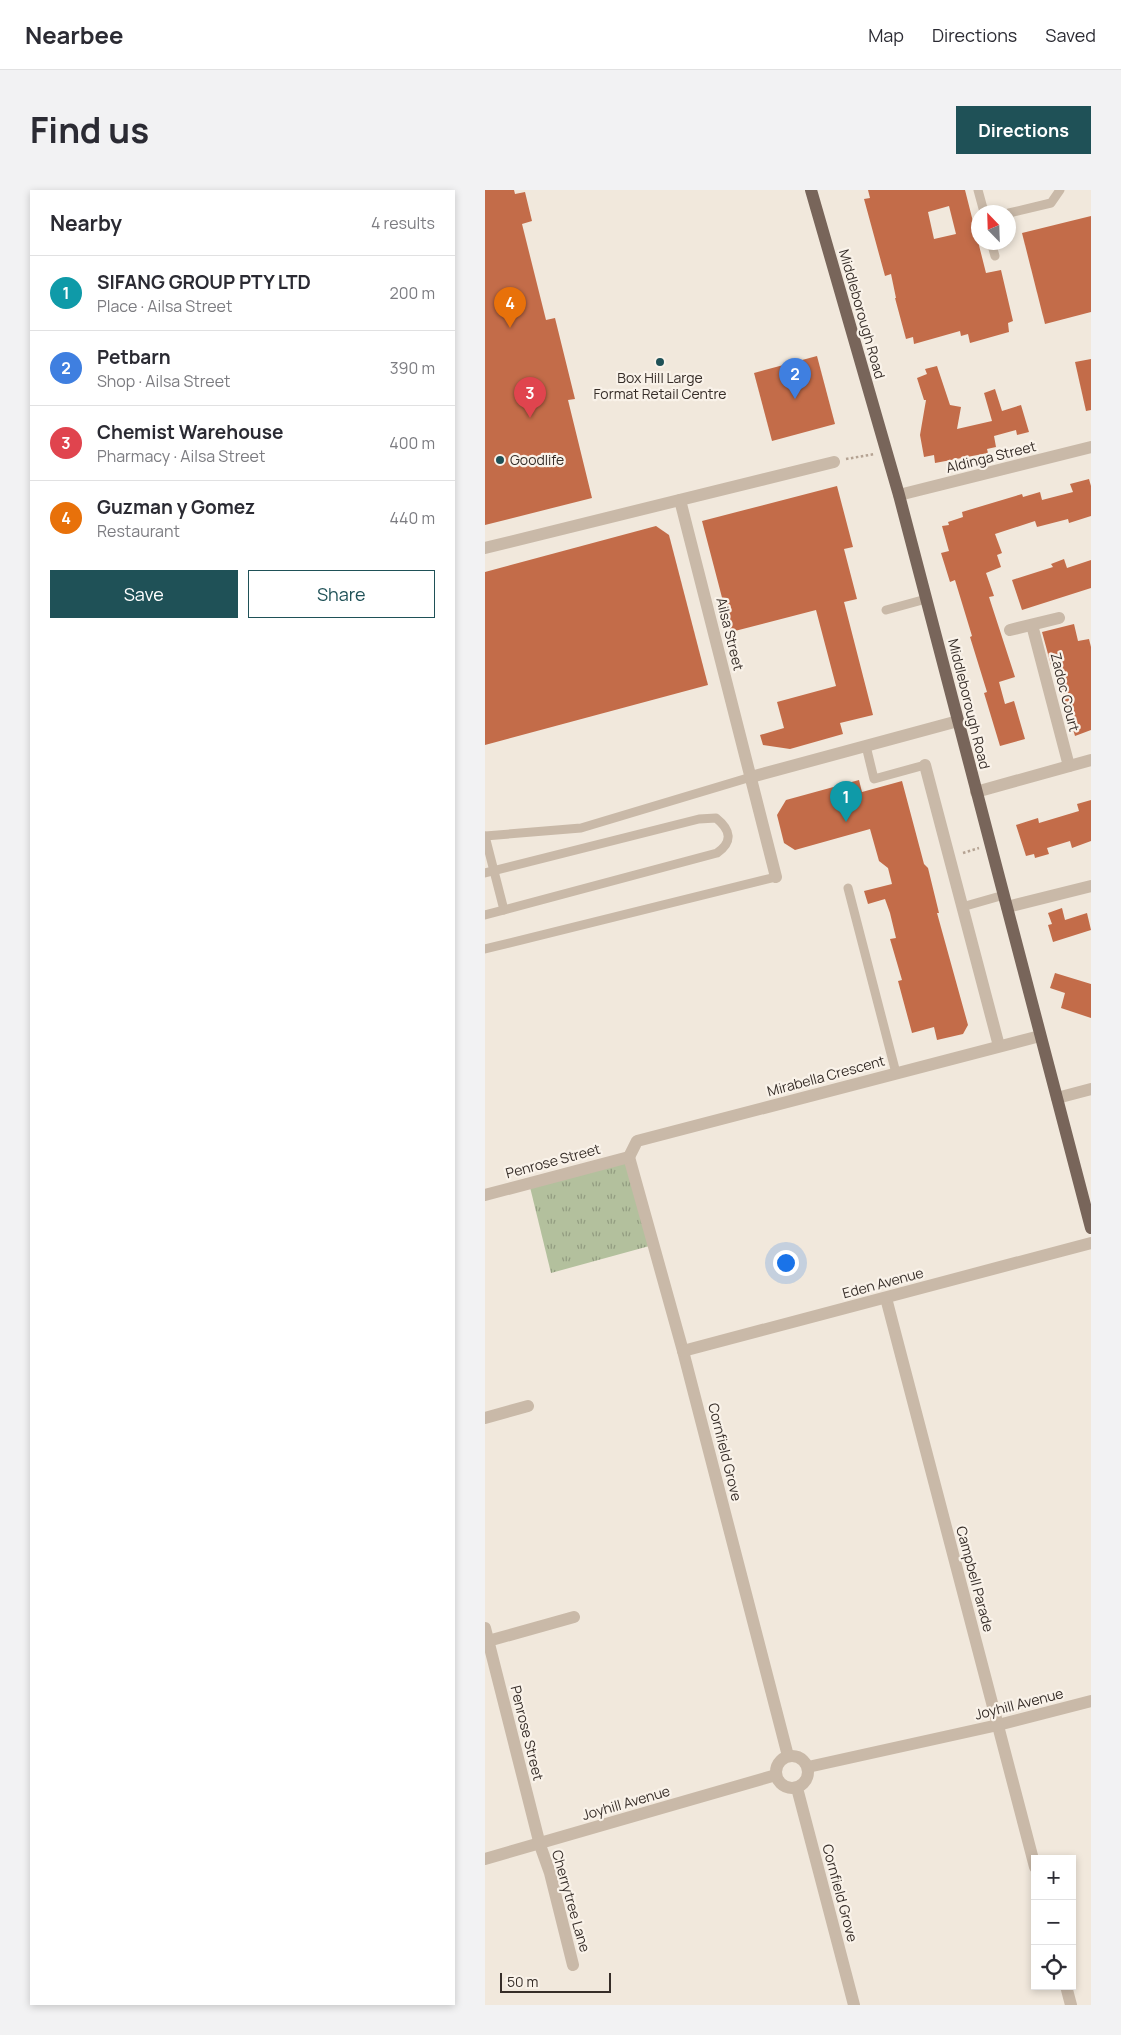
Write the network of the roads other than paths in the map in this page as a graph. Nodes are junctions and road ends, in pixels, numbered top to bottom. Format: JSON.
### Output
{"nodes":[{"id":1,"x":811,"y":190,"type":"edge"},
{"id":2,"x":978,"y":190,"type":"edge"},
{"id":3,"x":1060,"y":190,"type":"edge"},
{"id":4,"x":982,"y":205,"type":"edge"},
{"id":5,"x":1016,"y":211,"type":"edge"},
{"id":6,"x":993,"y":250,"type":"edge"},
{"id":7,"x":995,"y":256,"type":"dead end"},
{"id":8,"x":1091,"y":448,"type":"edge"},
{"id":9,"x":834,"y":462,"type":"road end"},
{"id":10,"x":899,"y":495,"type":"junction"},
{"id":11,"x":680,"y":500,"type":"junction"},
{"id":12,"x":485,"y":548,"type":"edge"},
{"id":13,"x":927,"y":599,"type":"junction"},
{"id":14,"x":886,"y":610,"type":"dead end"},
{"id":15,"x":1059,"y":618,"type":"dead end"},
{"id":16,"x":1033,"y":624,"type":"junction"},
{"id":17,"x":1010,"y":630,"type":"dead end"},
{"id":18,"x":958,"y":721,"type":"junction"},
{"id":19,"x":866,"y":746,"type":"junction"},
{"id":20,"x":1091,"y":760,"type":"edge"},
{"id":21,"x":925,"y":765,"type":"joint"},
{"id":22,"x":1069,"y":766,"type":"junction"},
{"id":23,"x":751,"y":776,"type":"junction"},
{"id":24,"x":976,"y":792,"type":"junction"},
{"id":25,"x":485,"y":836,"type":"edge"},
{"id":26,"x":489,"y":872,"type":"edge"},
{"id":27,"x":776,"y":876,"type":"joint"},
{"id":28,"x":1091,"y":886,"type":"edge"},
{"id":29,"x":848,"y":888,"type":"dead end"},
{"id":30,"x":1005,"y":901,"type":"junction"},
{"id":31,"x":962,"y":907,"type":"junction"},
{"id":32,"x":504,"y":910,"type":"junction"},
{"id":33,"x":485,"y":916,"type":"edge"},
{"id":34,"x":485,"y":949,"type":"edge"},
{"id":35,"x":1040,"y":1036,"type":"junction"},
{"id":36,"x":999,"y":1046,"type":"junction"},
{"id":37,"x":896,"y":1073,"type":"junction"},
{"id":38,"x":1091,"y":1089,"type":"edge"},
{"id":39,"x":1057,"y":1098,"type":"junction"},
{"id":40,"x":629,"y":1157,"type":"junction"},
{"id":41,"x":485,"y":1195,"type":"edge"},
{"id":42,"x":1091,"y":1228,"type":"edge"},
{"id":43,"x":1091,"y":1243,"type":"edge"},
{"id":44,"x":886,"y":1298,"type":"junction"},
{"id":45,"x":683,"y":1351,"type":"junction"},
{"id":46,"x":528,"y":1406,"type":"dead end"},
{"id":47,"x":485,"y":1418,"type":"edge"},
{"id":48,"x":574,"y":1617,"type":"dead end"},
{"id":49,"x":487,"y":1634,"type":"edge"},
{"id":50,"x":1091,"y":1701,"type":"edge"},
{"id":51,"x":998,"y":1725,"type":"junction"},
{"id":52,"x":787,"y":1756,"type":"junction"},
{"id":53,"x":808,"y":1768,"type":"junction"},
{"id":54,"x":776,"y":1775,"type":"junction"},
{"id":55,"x":797,"y":1788,"type":"junction"},
{"id":56,"x":540,"y":1845,"type":"junction"},
{"id":57,"x":1032,"y":1855,"type":"edge"},
{"id":58,"x":485,"y":1859,"type":"edge"},
{"id":59,"x":573,"y":1965,"type":"dead end"},
{"id":60,"x":1067,"y":1990,"type":"edge"},
{"id":61,"x":853,"y":2005,"type":"edge"},
{"id":62,"x":1071,"y":2005,"type":"edge"}],
"edges":[{"from":1,"to":10,"type":"main road","name":"Middleborough Road"},
{"from":2,"to":4,"type":"lane"},
{"from":3,"to":5,"type":"lane"},
{"from":6,"to":7,"type":"lane"},
{"from":8,"to":10,"type":"street","name":"Aldinga Street"},
{"from":9,"to":11,"type":"street"},
{"from":10,"to":13,"type":"main road","name":"Middleborough Road"},
{"from":11,"to":12,"type":"street"},
{"from":11,"to":23,"type":"street","name":"Ailsa Street"},
{"from":13,"to":14,"type":"lane"},
{"from":13,"to":18,"type":"main road","name":"Middleborough Road"},
{"from":15,"to":16,"type":"street"},
{"from":16,"to":17,"type":"street"},
{"from":16,"to":22,"type":"street","name":"Zadoc Court"},
{"from":18,"to":19,"type":"street"},
{"from":18,"to":24,"type":"main road","name":"Middleborough Road"},
{"from":19,"to":21,"type":"lane"},
{"from":19,"to":23,"type":"street"},
{"from":20,"to":22,"type":"street"},
{"from":21,"to":31,"type":"street"},
{"from":22,"to":24,"type":"street"},
{"from":23,"to":25,"type":"lane"},
{"from":23,"to":27,"type":"street","name":"Ailsa Street"},
{"from":24,"to":30,"type":"main road","name":"Middleborough Road"},
{"from":25,"to":26,"type":"lane"},
{"from":26,"to":32,"type":"lane"},
{"from":26,"to":32,"type":"lane"},
{"from":27,"to":34,"type":"lane"},
{"from":28,"to":30,"type":"street"},
{"from":29,"to":37,"type":"lane"},
{"from":30,"to":31,"type":"lane"},
{"from":30,"to":35,"type":"main road","name":"Middleborough Road"},
{"from":31,"to":36,"type":"street"},
{"from":32,"to":33,"type":"lane"},
{"from":35,"to":36,"type":"street","name":"Mirabella Crescent"},
{"from":35,"to":39,"type":"main road","name":"Middleborough Road"},
{"from":36,"to":37,"type":"street","name":"Mirabella Crescent"},
{"from":37,"to":40,"type":"street","name":"Mirabella Crescent"},
{"from":38,"to":39,"type":"street"},
{"from":39,"to":42,"type":"main road","name":"Middleborough Road"},
{"from":40,"to":41,"type":"street","name":"Penrose Street"},
{"from":40,"to":45,"type":"street","name":"Cornfield Grove"},
{"from":43,"to":44,"type":"street","name":"Eden Avenue"},
{"from":44,"to":45,"type":"street","name":"Eden Avenue"},
{"from":44,"to":51,"type":"street","name":"Campbell Parade"},
{"from":45,"to":52,"type":"street","name":"Cornfield Grove"},
{"from":46,"to":47,"type":"street"},
{"from":48,"to":49,"type":"street"},
{"from":49,"to":56,"type":"street","name":"Penrose Street"},
{"from":50,"to":51,"type":"street","name":"Joyhill Avenue"},
{"from":51,"to":53,"type":"street","name":"Joyhill Avenue"},
{"from":51,"to":57,"type":"street","name":"Campbell Parade"},
{"from":52,"to":53,"type":"street"},
{"from":52,"to":54,"type":"street"},
{"from":53,"to":55,"type":"street"},
{"from":54,"to":55,"type":"street"},
{"from":54,"to":56,"type":"street","name":"Joyhill Avenue"},
{"from":55,"to":61,"type":"street","name":"Cornfield Grove"},
{"from":56,"to":58,"type":"street","name":"Joyhill Avenue"},
{"from":56,"to":59,"type":"street","name":"Cherrytree Lane"},
{"from":60,"to":62,"type":"street"}]}
